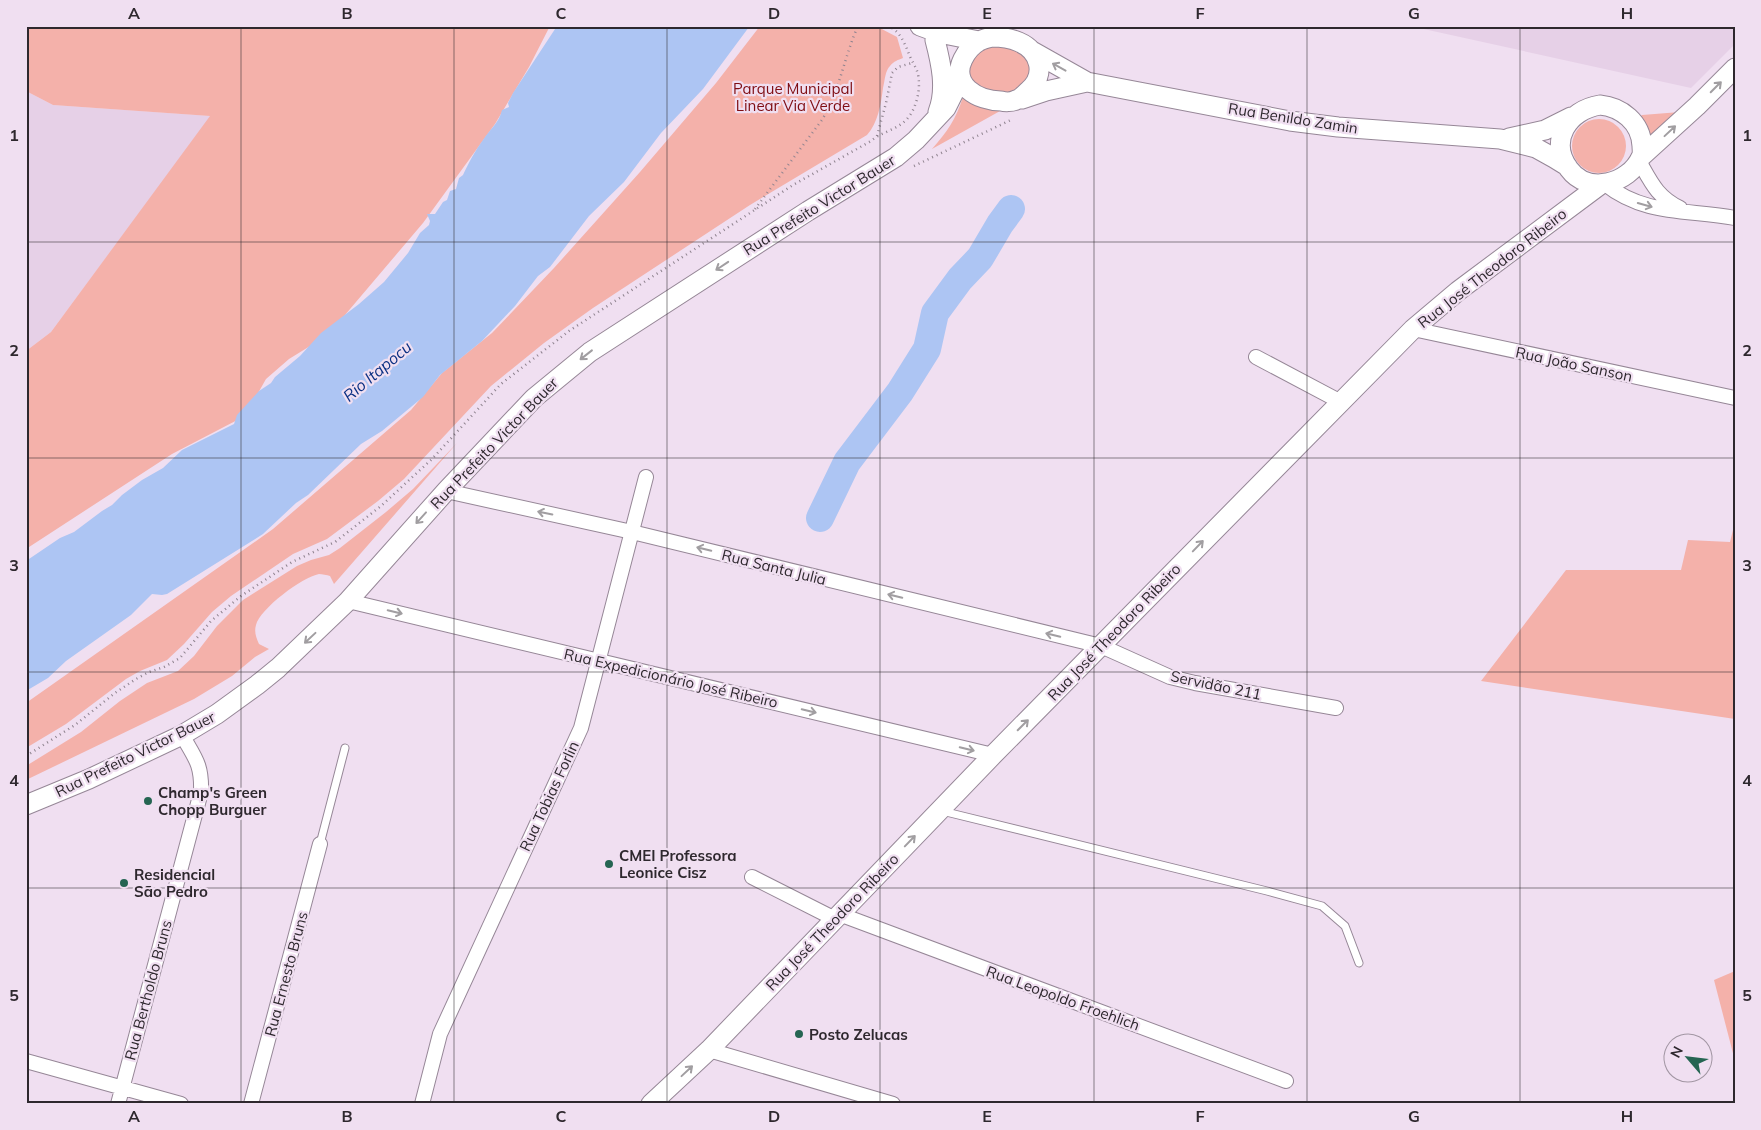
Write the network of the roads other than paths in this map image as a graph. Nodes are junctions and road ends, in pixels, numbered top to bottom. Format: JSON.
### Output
{"nodes":[{"id":1,"x":926,"y":31,"type":"edge"},
{"id":2,"x":987,"y":35,"type":"edge"},
{"id":3,"x":1032,"y":51,"type":"junction"},
{"id":4,"x":1735,"y":68,"type":"edge"},
{"id":5,"x":959,"y":73,"type":"junction"},
{"id":6,"x":1087,"y":82,"type":"junction"},
{"id":7,"x":1016,"y":101,"type":"junction"},
{"id":8,"x":1572,"y":118,"type":"junction"},
{"id":9,"x":935,"y":121,"type":"junction"},
{"id":10,"x":1500,"y":139,"type":"junction"},
{"id":11,"x":1640,"y":158,"type":"junction"},
{"id":12,"x":1567,"y":166,"type":"junction"},
{"id":13,"x":1603,"y":185,"type":"junction"},
{"id":14,"x":1690,"y":212,"type":"junction"},
{"id":15,"x":1735,"y":218,"type":"edge"},
{"id":16,"x":1413,"y":329,"type":"junction"},
{"id":17,"x":1256,"y":357,"type":"dead end"},
{"id":18,"x":1735,"y":398,"type":"edge"},
{"id":19,"x":1340,"y":402,"type":"junction"},
{"id":20,"x":646,"y":477,"type":"dead end"},
{"id":21,"x":446,"y":491,"type":"junction"},
{"id":22,"x":632,"y":532,"type":"junction"},
{"id":23,"x":348,"y":601,"type":"junction"},
{"id":24,"x":1101,"y":646,"type":"junction"},
{"id":25,"x":599,"y":660,"type":"junction"},
{"id":26,"x":1336,"y":708,"type":"dead end"},
{"id":27,"x":182,"y":734,"type":"junction"},
{"id":28,"x":345,"y":748,"type":"dead end"},
{"id":29,"x":993,"y":755,"type":"junction"},
{"id":30,"x":26,"y":805,"type":"edge"},
{"id":31,"x":940,"y":810,"type":"junction"},
{"id":32,"x":320,"y":844,"type":"joint"},
{"id":33,"x":752,"y":877,"type":"dead end"},
{"id":34,"x":837,"y":917,"type":"junction"},
{"id":35,"x":1359,"y":963,"type":"dead end"},
{"id":36,"x":710,"y":1050,"type":"junction"},
{"id":37,"x":26,"y":1060,"type":"edge"},
{"id":38,"x":1286,"y":1081,"type":"dead end"},
{"id":39,"x":122,"y":1087,"type":"junction"},
{"id":40,"x":118,"y":1104,"type":"edge"},
{"id":41,"x":181,"y":1104,"type":"edge"},
{"id":42,"x":251,"y":1104,"type":"edge"},
{"id":43,"x":422,"y":1104,"type":"edge"},
{"id":44,"x":651,"y":1104,"type":"edge"},
{"id":45,"x":893,"y":1104,"type":"edge"}],
"edges":[{"from":1,"to":2,"type":"main road"},
{"from":1,"to":5,"type":"main road"},
{"from":1,"to":9,"type":"main road"},
{"from":2,"to":3,"type":"main road"},
{"from":2,"to":5,"type":"main road"},
{"from":6,"to":3,"type":"main road","name":"Rua Benildo Zamin","one_way":true},
{"from":3,"to":7,"type":"main road"},
{"from":11,"to":4,"type":"main road","one_way":true},
{"from":5,"to":7,"type":"main road"},
{"from":5,"to":9,"type":"main road","name":"Rua Prefeito Victor Bauer"},
{"from":6,"to":7,"type":"main road","name":"Rua Benildo Zamin"},
{"from":6,"to":10,"type":"main road","name":"Rua Benildo Zamin"},
{"from":8,"to":10,"type":"main road","name":"Rua Benildo Zamin"},
{"from":8,"to":11,"type":"main road"},
{"from":8,"to":12,"type":"main road"},
{"from":9,"to":21,"type":"main road","name":"Rua Prefeito Victor Bauer","one_way":true},
{"from":10,"to":12,"type":"main road","name":"Rua Benildo Zamin"},
{"from":11,"to":13,"type":"main road"},
{"from":11,"to":14,"type":"street"},
{"from":12,"to":13,"type":"main road"},
{"from":13,"to":14,"type":"street","one_way":true},
{"from":13,"to":16,"type":"main road","name":"Rua José Theodoro Ribeiro"},
{"from":14,"to":15,"type":"street"},
{"from":16,"to":18,"type":"street","name":"Rua João Sanson"},
{"from":16,"to":19,"type":"main road","name":"Rua José Theodoro Ribeiro"},
{"from":17,"to":19,"type":"street"},
{"from":24,"to":19,"type":"main road","name":"Rua José Theodoro Ribeiro","one_way":true},
{"from":20,"to":22,"type":"street","name":"Rua Tobias Forlin"},
{"from":22,"to":21,"type":"street","name":"Rua Santa Julia","one_way":true},
{"from":21,"to":23,"type":"main road","name":"Rua Prefeito Victor Bauer","one_way":true},
{"from":24,"to":22,"type":"street","name":"Rua Santa Julia","one_way":true},
{"from":22,"to":25,"type":"street","name":"Rua Tobias Forlin"},
{"from":23,"to":25,"type":"street","name":"Rua Expedicionário José Ribeiro","one_way":true},
{"from":23,"to":27,"type":"main road","name":"Rua Prefeito Victor Bauer","one_way":true},
{"from":24,"to":26,"type":"street","name":"Servidão 211"},
{"from":29,"to":24,"type":"main road","name":"Rua José Theodoro Ribeiro","one_way":true},
{"from":25,"to":29,"type":"street","name":"Rua Expedicionário José Ribeiro","one_way":true},
{"from":25,"to":43,"type":"street","name":"Rua Tobias Forlin"},
{"from":27,"to":30,"type":"main road","name":"Rua Prefeito Victor Bauer"},
{"from":27,"to":39,"type":"street","name":"Rua Bertholdo Bruns"},
{"from":28,"to":32,"type":"lane"},
{"from":29,"to":31,"type":"main road","name":"Rua José Theodoro Ribeiro"},
{"from":34,"to":31,"type":"main road","name":"Rua José Theodoro Ribeiro","one_way":true},
{"from":31,"to":35,"type":"lane"},
{"from":32,"to":42,"type":"street","name":"Rua Ernesto Bruns"},
{"from":33,"to":34,"type":"street","name":"Rua Leopoldo Froehlich"},
{"from":34,"to":36,"type":"main road","name":"Rua José Theodoro Ribeiro"},
{"from":34,"to":38,"type":"street","name":"Rua Leopoldo Froehlich"},
{"from":44,"to":36,"type":"main road","name":"Rua José Theodoro Ribeiro","one_way":true},
{"from":36,"to":45,"type":"street"},
{"from":37,"to":39,"type":"street"},
{"from":39,"to":40,"type":"street","name":"Rua Bertholdo Bruns"},
{"from":39,"to":41,"type":"street"}]}
